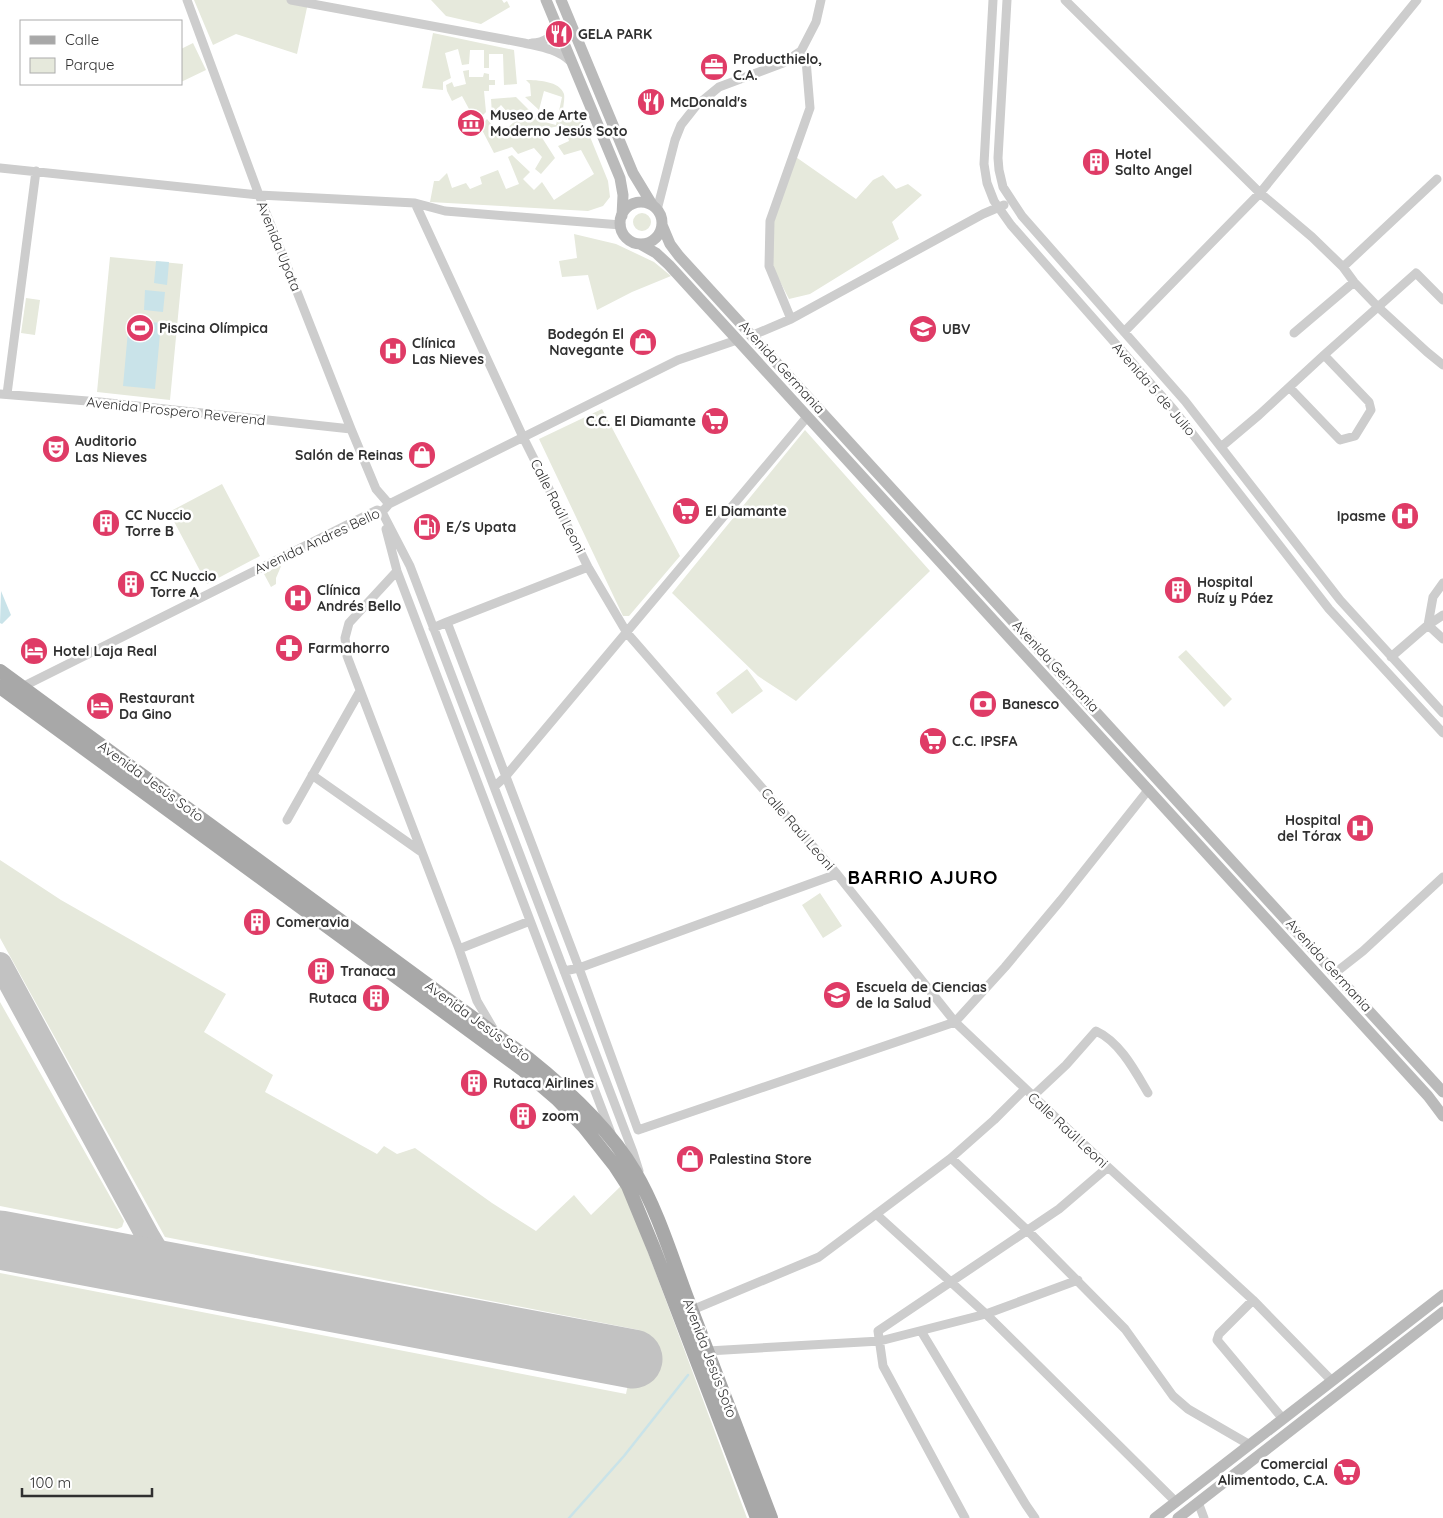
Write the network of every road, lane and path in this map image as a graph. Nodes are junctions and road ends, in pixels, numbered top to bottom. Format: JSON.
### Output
{"nodes":[{"id":1,"x":188,"y":0,"type":"edge"},
{"id":2,"x":291,"y":0,"type":"edge"},
{"id":3,"x":546,"y":0,"type":"edge"},
{"id":4,"x":561,"y":0,"type":"edge"},
{"id":5,"x":821,"y":0,"type":"edge"},
{"id":6,"x":993,"y":0,"type":"edge"},
{"id":7,"x":1007,"y":0,"type":"edge"},
{"id":8,"x":1065,"y":0,"type":"edge"},
{"id":9,"x":1416,"y":0,"type":"edge"},
{"id":10,"x":557,"y":26,"type":"junction"},
{"id":11,"x":524,"y":43,"type":"junction"},
{"id":12,"x":801,"y":51,"type":"junction"},
{"id":13,"x":572,"y":63,"type":"junction"},
{"id":14,"x":0,"y":168,"type":"edge"},
{"id":15,"x":36,"y":171,"type":"junction"},
{"id":16,"x":1438,"y":179,"type":"dead end"},
{"id":17,"x":1260,"y":193,"type":"junction"},
{"id":18,"x":258,"y":195,"type":"junction"},
{"id":19,"x":1011,"y":201,"type":"junction"},
{"id":20,"x":415,"y":203,"type":"junction"},
{"id":21,"x":655,"y":208,"type":"junction"},
{"id":22,"x":999,"y":208,"type":"junction"},
{"id":23,"x":621,"y":221,"type":"junction"},
{"id":24,"x":662,"y":225,"type":"junction"},
{"id":25,"x":640,"y":244,"type":"junction"},
{"id":26,"x":1343,"y":267,"type":"junction"},
{"id":27,"x":1354,"y":282,"type":"junction"},
{"id":28,"x":1443,"y":300,"type":"edge"},
{"id":29,"x":1378,"y":307,"type":"junction"},
{"id":30,"x":791,"y":319,"type":"junction"},
{"id":31,"x":1124,"y":332,"type":"junction"},
{"id":32,"x":1294,"y":333,"type":"dead end"},
{"id":33,"x":751,"y":336,"type":"junction"},
{"id":34,"x":738,"y":340,"type":"junction"},
{"id":35,"x":1324,"y":355,"type":"junction"},
{"id":36,"x":1443,"y":365,"type":"edge"},
{"id":37,"x":1290,"y":388,"type":"junction"},
{"id":38,"x":3,"y":394,"type":"edge"},
{"id":39,"x":807,"y":417,"type":"junction"},
{"id":40,"x":351,"y":429,"type":"junction"},
{"id":41,"x":523,"y":437,"type":"junction"},
{"id":42,"x":1221,"y":447,"type":"junction"},
{"id":43,"x":376,"y":489,"type":"junction"},
{"id":44,"x":389,"y":504,"type":"junction"},
{"id":45,"x":379,"y":511,"type":"junction"},
{"id":46,"x":588,"y":567,"type":"junction"},
{"id":47,"x":397,"y":571,"type":"junction"},
{"id":48,"x":1443,"y":583,"type":"edge"},
{"id":49,"x":1443,"y":615,"type":"edge"},
{"id":50,"x":447,"y":622,"type":"junction"},
{"id":51,"x":1428,"y":625,"type":"junction"},
{"id":52,"x":433,"y":628,"type":"junction"},
{"id":53,"x":627,"y":633,"type":"junction"},
{"id":54,"x":1443,"y":639,"type":"edge"},
{"id":55,"x":1391,"y":657,"type":"junction"},
{"id":56,"x":0,"y":672,"type":"edge"},
{"id":57,"x":21,"y":687,"type":"junction"},
{"id":58,"x":4,"y":690,"type":"edge"},
{"id":59,"x":360,"y":691,"type":"junction"},
{"id":60,"x":1443,"y":713,"type":"edge"},
{"id":61,"x":1443,"y":733,"type":"edge"},
{"id":62,"x":312,"y":775,"type":"junction"},
{"id":63,"x":505,"y":777,"type":"junction"},
{"id":64,"x":494,"y":787,"type":"junction"},
{"id":65,"x":1149,"y":789,"type":"junction"},
{"id":66,"x":287,"y":820,"type":"dead end"},
{"id":67,"x":421,"y":852,"type":"junction"},
{"id":68,"x":837,"y":874,"type":"junction"},
{"id":69,"x":1443,"y":877,"type":"edge"},
{"id":70,"x":530,"y":920,"type":"junction"},
{"id":71,"x":459,"y":949,"type":"junction"},
{"id":72,"x":579,"y":968,"type":"junction"},
{"id":73,"x":564,"y":971,"type":"junction"},
{"id":74,"x":1334,"y":974,"type":"junction"},
{"id":75,"x":955,"y":1022,"type":"junction"},
{"id":76,"x":497,"y":1035,"type":"junction"},
{"id":77,"x":1025,"y":1089,"type":"junction"},
{"id":78,"x":1443,"y":1092,"type":"edge"},
{"id":79,"x":1148,"y":1093,"type":"dead end"},
{"id":80,"x":1033,"y":1096,"type":"junction"},
{"id":81,"x":1443,"y":1116,"type":"edge"},
{"id":82,"x":616,"y":1146,"type":"junction"},
{"id":83,"x":951,"y":1158,"type":"junction"},
{"id":84,"x":1108,"y":1167,"type":"junction"},
{"id":85,"x":624,"y":1179,"type":"junction"},
{"id":86,"x":645,"y":1191,"type":"junction"},
{"id":87,"x":876,"y":1214,"type":"junction"},
{"id":88,"x":1028,"y":1231,"type":"junction"},
{"id":89,"x":1078,"y":1280,"type":"junction"},
{"id":90,"x":952,"y":1282,"type":"junction"},
{"id":91,"x":1443,"y":1295,"type":"edge"},
{"id":92,"x":1253,"y":1300,"type":"junction"},
{"id":93,"x":692,"y":1310,"type":"junction"},
{"id":94,"x":1443,"y":1312,"type":"edge"},
{"id":95,"x":986,"y":1314,"type":"junction"},
{"id":96,"x":921,"y":1330,"type":"junction"},
{"id":97,"x":880,"y":1341,"type":"junction"},
{"id":98,"x":708,"y":1351,"type":"junction"},
{"id":99,"x":1332,"y":1381,"type":"junction"},
{"id":100,"x":1283,"y":1419,"type":"junction"},
{"id":101,"x":1250,"y":1445,"type":"junction"},
{"id":102,"x":1176,"y":1502,"type":"junction"},
{"id":103,"x":1198,"y":1502,"type":"junction"},
{"id":104,"x":757,"y":1518,"type":"edge"},
{"id":105,"x":771,"y":1518,"type":"edge"},
{"id":106,"x":965,"y":1518,"type":"edge"},
{"id":107,"x":1035,"y":1518,"type":"edge"},
{"id":108,"x":1155,"y":1518,"type":"edge"},
{"id":109,"x":1178,"y":1518,"type":"edge"},
{"id":110,"x":1204,"y":1518,"type":"edge"}],
"edges":[{"from":1,"to":18,"type":"street","name":"Avenida Upata"},
{"from":2,"to":11,"type":"street"},
{"from":3,"to":10,"type":"street"},
{"from":4,"to":21,"type":"street"},
{"from":5,"to":12,"type":"street"},
{"from":6,"to":22,"type":"street","name":"Avenida 5 de Julio"},
{"from":7,"to":19,"type":"street","name":"Avenida 5 de Julio"},
{"from":8,"to":17,"type":"street"},
{"from":9,"to":17,"type":"street"},
{"from":10,"to":11,"type":"street"},
{"from":10,"to":13,"type":"street"},
{"from":11,"to":13,"type":"street"},
{"from":12,"to":21,"type":"street"},
{"from":12,"to":30,"type":"street"},
{"from":13,"to":23,"type":"street"},
{"from":14,"to":15,"type":"street"},
{"from":15,"to":18,"type":"street"},
{"from":15,"to":38,"type":"street"},
{"from":16,"to":26,"type":"street"},
{"from":17,"to":26,"type":"street"},
{"from":17,"to":31,"type":"street"},
{"from":18,"to":20,"type":"street"},
{"from":18,"to":40,"type":"street","name":"Avenida Upata"},
{"from":19,"to":22,"type":"street"},
{"from":19,"to":31,"type":"street","name":"Avenida 5 de Julio"},
{"from":20,"to":23,"type":"street"},
{"from":20,"to":41,"type":"street","name":"Calle Raúl Leoni"},
{"from":21,"to":23,"type":"street"},
{"from":21,"to":24,"type":"street"},
{"from":22,"to":30,"type":"street"},
{"from":22,"to":61,"type":"street","name":"Avenida 5 de Julio"},
{"from":23,"to":25,"type":"street"},
{"from":24,"to":25,"type":"street"},
{"from":24,"to":33,"type":"street","name":"Avenida Germania"},
{"from":25,"to":34,"type":"street","name":"Avenida Germania"},
{"from":26,"to":27,"type":"street"},
{"from":27,"to":29,"type":"street"},
{"from":27,"to":32,"type":"street"},
{"from":28,"to":29,"type":"street"},
{"from":29,"to":35,"type":"street"},
{"from":29,"to":36,"type":"street"},
{"from":30,"to":33,"type":"street"},
{"from":31,"to":42,"type":"street","name":"Avenida 5 de Julio"},
{"from":33,"to":74,"type":"street","name":"Avenida Germania"},
{"from":34,"to":39,"type":"street","name":"Avenida Germania"},
{"from":34,"to":41,"type":"street","name":"Avenida Andres Bello"},
{"from":35,"to":37,"type":"street"},
{"from":35,"to":37,"type":"street"},
{"from":37,"to":42,"type":"street"},
{"from":38,"to":40,"type":"street","name":"Avenida Prospero Reverend"},
{"from":39,"to":53,"type":"street"},
{"from":39,"to":65,"type":"street","name":"Avenida Germania"},
{"from":40,"to":43,"type":"street","name":"Avenida Upata"},
{"from":41,"to":44,"type":"street","name":"Avenida Andres Bello"},
{"from":41,"to":46,"type":"street","name":"Calle Raúl Leoni"},
{"from":42,"to":55,"type":"street","name":"Avenida 5 de Julio"},
{"from":43,"to":44,"type":"street","name":"Avenida Upata"},
{"from":43,"to":45,"type":"street","name":"Avenida Upata"},
{"from":44,"to":45,"type":"street","name":"Avenida Andres Bello"},
{"from":45,"to":47,"type":"street"},
{"from":45,"to":52,"type":"street"},
{"from":45,"to":57,"type":"street","name":"Avenida Andres Bello"},
{"from":46,"to":50,"type":"street"},
{"from":46,"to":53,"type":"street","name":"Calle Raúl Leoni"},
{"from":47,"to":59,"type":"street"},
{"from":47,"to":70,"type":"street"},
{"from":48,"to":51,"type":"street"},
{"from":49,"to":51,"type":"street"},
{"from":50,"to":52,"type":"street"},
{"from":50,"to":63,"type":"street"},
{"from":51,"to":54,"type":"street"},
{"from":51,"to":55,"type":"street"},
{"from":52,"to":64,"type":"street"},
{"from":53,"to":63,"type":"street"},
{"from":53,"to":68,"type":"street","name":"Calle Raúl Leoni"},
{"from":55,"to":60,"type":"street","name":"Avenida 5 de Julio"},
{"from":56,"to":57,"type":"main road","name":"Avenida Jesús Soto"},
{"from":57,"to":58,"type":"street","name":"Avenida Andres Bello"},
{"from":57,"to":76,"type":"main road","name":"Avenida Jesús Soto"},
{"from":58,"to":85,"type":"main road","name":"Avenida Jesús Soto"},
{"from":59,"to":62,"type":"street"},
{"from":59,"to":67,"type":"street"},
{"from":62,"to":66,"type":"street"},
{"from":62,"to":67,"type":"street"},
{"from":63,"to":64,"type":"street"},
{"from":63,"to":72,"type":"street"},
{"from":64,"to":73,"type":"street"},
{"from":65,"to":75,"type":"street"},
{"from":65,"to":81,"type":"street","name":"Avenida Germania"},
{"from":67,"to":71,"type":"street"},
{"from":68,"to":72,"type":"street"},
{"from":68,"to":75,"type":"street","name":"Calle Raúl Leoni"},
{"from":69,"to":74,"type":"street"},
{"from":70,"to":71,"type":"street"},
{"from":70,"to":82,"type":"street"},
{"from":71,"to":76,"type":"street"},
{"from":72,"to":73,"type":"street"},
{"from":72,"to":75,"type":"street"},
{"from":73,"to":86,"type":"street"},
{"from":74,"to":78,"type":"street","name":"Avenida Germania"},
{"from":75,"to":77,"type":"street","name":"Calle Raúl Leoni"},
{"from":76,"to":82,"type":"main road","name":"Avenida Jesús Soto"},
{"from":77,"to":80,"type":"street","name":"Calle Raúl Leoni"},
{"from":77,"to":83,"type":"street"},
{"from":79,"to":80,"type":"street"},
{"from":80,"to":84,"type":"street","name":"Calle Raúl Leoni"},
{"from":82,"to":85,"type":"street"},
{"from":82,"to":86,"type":"main road","name":"Avenida Jesús Soto"},
{"from":83,"to":87,"type":"street"},
{"from":83,"to":88,"type":"street"},
{"from":84,"to":88,"type":"street"},
{"from":84,"to":92,"type":"street","name":"Calle Raúl Leoni"},
{"from":85,"to":104,"type":"main road","name":"Avenida Jesús Soto"},
{"from":86,"to":93,"type":"main road","name":"Avenida Jesús Soto"},
{"from":87,"to":90,"type":"street"},
{"from":87,"to":93,"type":"street"},
{"from":88,"to":89,"type":"street"},
{"from":88,"to":90,"type":"street"},
{"from":89,"to":95,"type":"street"},
{"from":89,"to":101,"type":"street"},
{"from":90,"to":95,"type":"street"},
{"from":90,"to":97,"type":"street"},
{"from":91,"to":99,"type":"street"},
{"from":92,"to":99,"type":"street","name":"Calle Raúl Leoni"},
{"from":92,"to":100,"type":"street"},
{"from":93,"to":98,"type":"main road","name":"Avenida Jesús Soto"},
{"from":94,"to":103,"type":"street"},
{"from":95,"to":96,"type":"street"},
{"from":95,"to":102,"type":"street"},
{"from":96,"to":97,"type":"street"},
{"from":96,"to":107,"type":"street"},
{"from":97,"to":98,"type":"street"},
{"from":97,"to":106,"type":"street"},
{"from":98,"to":105,"type":"main road","name":"Avenida Jesús Soto"},
{"from":99,"to":100,"type":"street"},
{"from":100,"to":101,"type":"street"},
{"from":101,"to":102,"type":"street"},
{"from":102,"to":108,"type":"street"},
{"from":103,"to":109,"type":"street"},
{"from":103,"to":110,"type":"street"}]}
